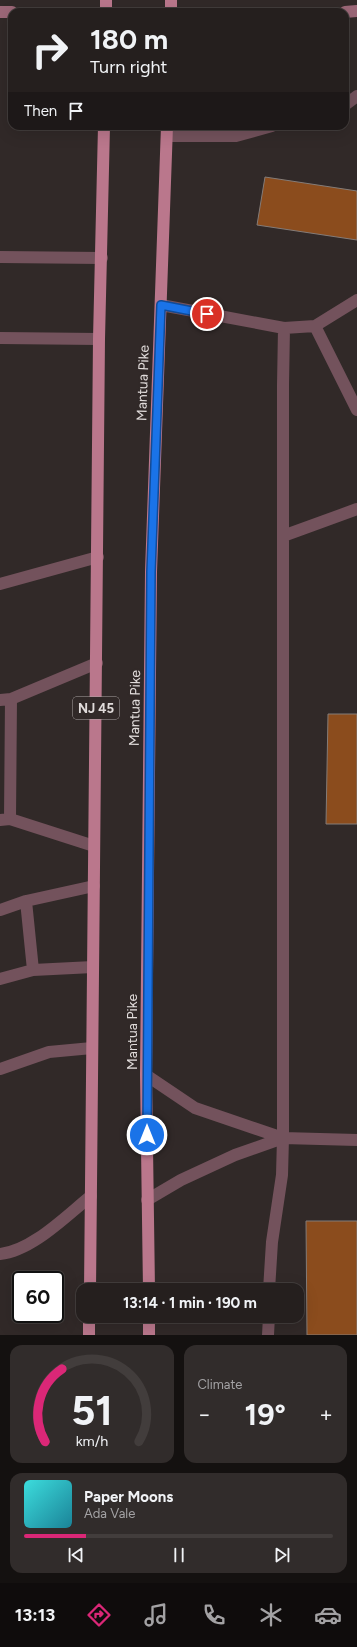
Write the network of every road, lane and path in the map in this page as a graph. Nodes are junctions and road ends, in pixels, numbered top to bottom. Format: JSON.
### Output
{"nodes":[{"id":1,"x":104,"y":130,"type":"edge"},
{"id":2,"x":258,"y":130,"type":"edge"},
{"id":3,"x":167,"y":131,"type":"edge"},
{"id":4,"x":0,"y":257,"type":"edge"},
{"id":5,"x":102,"y":258,"type":"junction"},
{"id":6,"x":357,"y":300,"type":"edge"},
{"id":7,"x":161,"y":305,"type":"junction"},
{"id":8,"x":315,"y":326,"type":"junction"},
{"id":9,"x":284,"y":328,"type":"junction"},
{"id":10,"x":0,"y":338,"type":"edge"},
{"id":11,"x":99,"y":339,"type":"junction"},
{"id":12,"x":357,"y":410,"type":"edge"},
{"id":13,"x":357,"y":509,"type":"edge"},
{"id":14,"x":283,"y":536,"type":"junction"},
{"id":15,"x":98,"y":557,"type":"junction"},
{"id":16,"x":0,"y":584,"type":"edge"},
{"id":17,"x":97,"y":663,"type":"junction"},
{"id":18,"x":0,"y":693,"type":"edge"},
{"id":19,"x":5,"y":699,"type":"edge"},
{"id":20,"x":5,"y":819,"type":"edge"},
{"id":21,"x":94,"y":846,"type":"junction"},
{"id":22,"x":94,"y":886,"type":"junction"},
{"id":23,"x":26,"y":901,"type":"junction"},
{"id":24,"x":0,"y":910,"type":"edge"},
{"id":25,"x":93,"y":967,"type":"junction"},
{"id":26,"x":33,"y":970,"type":"junction"},
{"id":27,"x":0,"y":979,"type":"edge"},
{"id":28,"x":92,"y":1048,"type":"junction"},
{"id":29,"x":0,"y":1069,"type":"edge"},
{"id":30,"x":146,"y":1074,"type":"junction"},
{"id":31,"x":283,"y":1138,"type":"junction"},
{"id":32,"x":357,"y":1140,"type":"edge"},
{"id":33,"x":91,"y":1196,"type":"junction"},
{"id":34,"x":147,"y":1200,"type":"junction"},
{"id":35,"x":0,"y":1254,"type":"edge"},
{"id":36,"x":90,"y":1283,"type":"edge"},
{"id":37,"x":149,"y":1283,"type":"edge"},
{"id":38,"x":270,"y":1283,"type":"edge"},
{"id":39,"x":89,"y":1323,"type":"edge"},
{"id":40,"x":149,"y":1323,"type":"edge"},
{"id":41,"x":268,"y":1323,"type":"edge"},
{"id":42,"x":89,"y":1335,"type":"edge"},
{"id":43,"x":149,"y":1335,"type":"edge"},
{"id":44,"x":268,"y":1335,"type":"edge"}],
"edges":[{"from":1,"to":5,"type":"main road","number":"NJ 45"},
{"from":2,"to":3,"type":"street"},
{"from":3,"to":7,"type":"main road","name":"Mantua Pike"},
{"from":4,"to":5,"type":"street"},
{"from":5,"to":11,"type":"main road","number":"NJ 45"},
{"from":6,"to":8,"type":"street"},
{"from":7,"to":9,"type":"street"},
{"from":7,"to":30,"type":"main road","name":"Mantua Pike"},
{"from":8,"to":9,"type":"street"},
{"from":8,"to":12,"type":"street"},
{"from":9,"to":14,"type":"street"},
{"from":10,"to":11,"type":"street"},
{"from":11,"to":15,"type":"main road","number":"NJ 45"},
{"from":13,"to":14,"type":"street"},
{"from":14,"to":31,"type":"street"},
{"from":15,"to":16,"type":"street"},
{"from":15,"to":17,"type":"main road","number":"NJ 45"},
{"from":17,"to":19,"type":"street"},
{"from":17,"to":21,"type":"main road","number":"NJ 45"},
{"from":18,"to":19,"type":"street"},
{"from":19,"to":20,"type":"street"},
{"from":20,"to":21,"type":"street"},
{"from":21,"to":22,"type":"main road","number":"NJ 45"},
{"from":22,"to":23,"type":"street"},
{"from":22,"to":25,"type":"main road","number":"NJ 45"},
{"from":23,"to":24,"type":"street"},
{"from":23,"to":26,"type":"street"},
{"from":25,"to":26,"type":"street"},
{"from":25,"to":28,"type":"main road","number":"NJ 45"},
{"from":26,"to":27,"type":"street"},
{"from":28,"to":29,"type":"street"},
{"from":28,"to":33,"type":"main road","number":"NJ 45"},
{"from":30,"to":31,"type":"street"},
{"from":30,"to":34,"type":"main road","name":"Mantua Pike"},
{"from":31,"to":32,"type":"street"},
{"from":31,"to":34,"type":"street"},
{"from":31,"to":38,"type":"street"},
{"from":33,"to":35,"type":"street"},
{"from":33,"to":36,"type":"main road","number":"NJ 45"},
{"from":34,"to":37,"type":"main road","name":"Mantua Pike"},
{"from":39,"to":42,"type":"main road"},
{"from":40,"to":43,"type":"main road"},
{"from":41,"to":44,"type":"street"}]}
